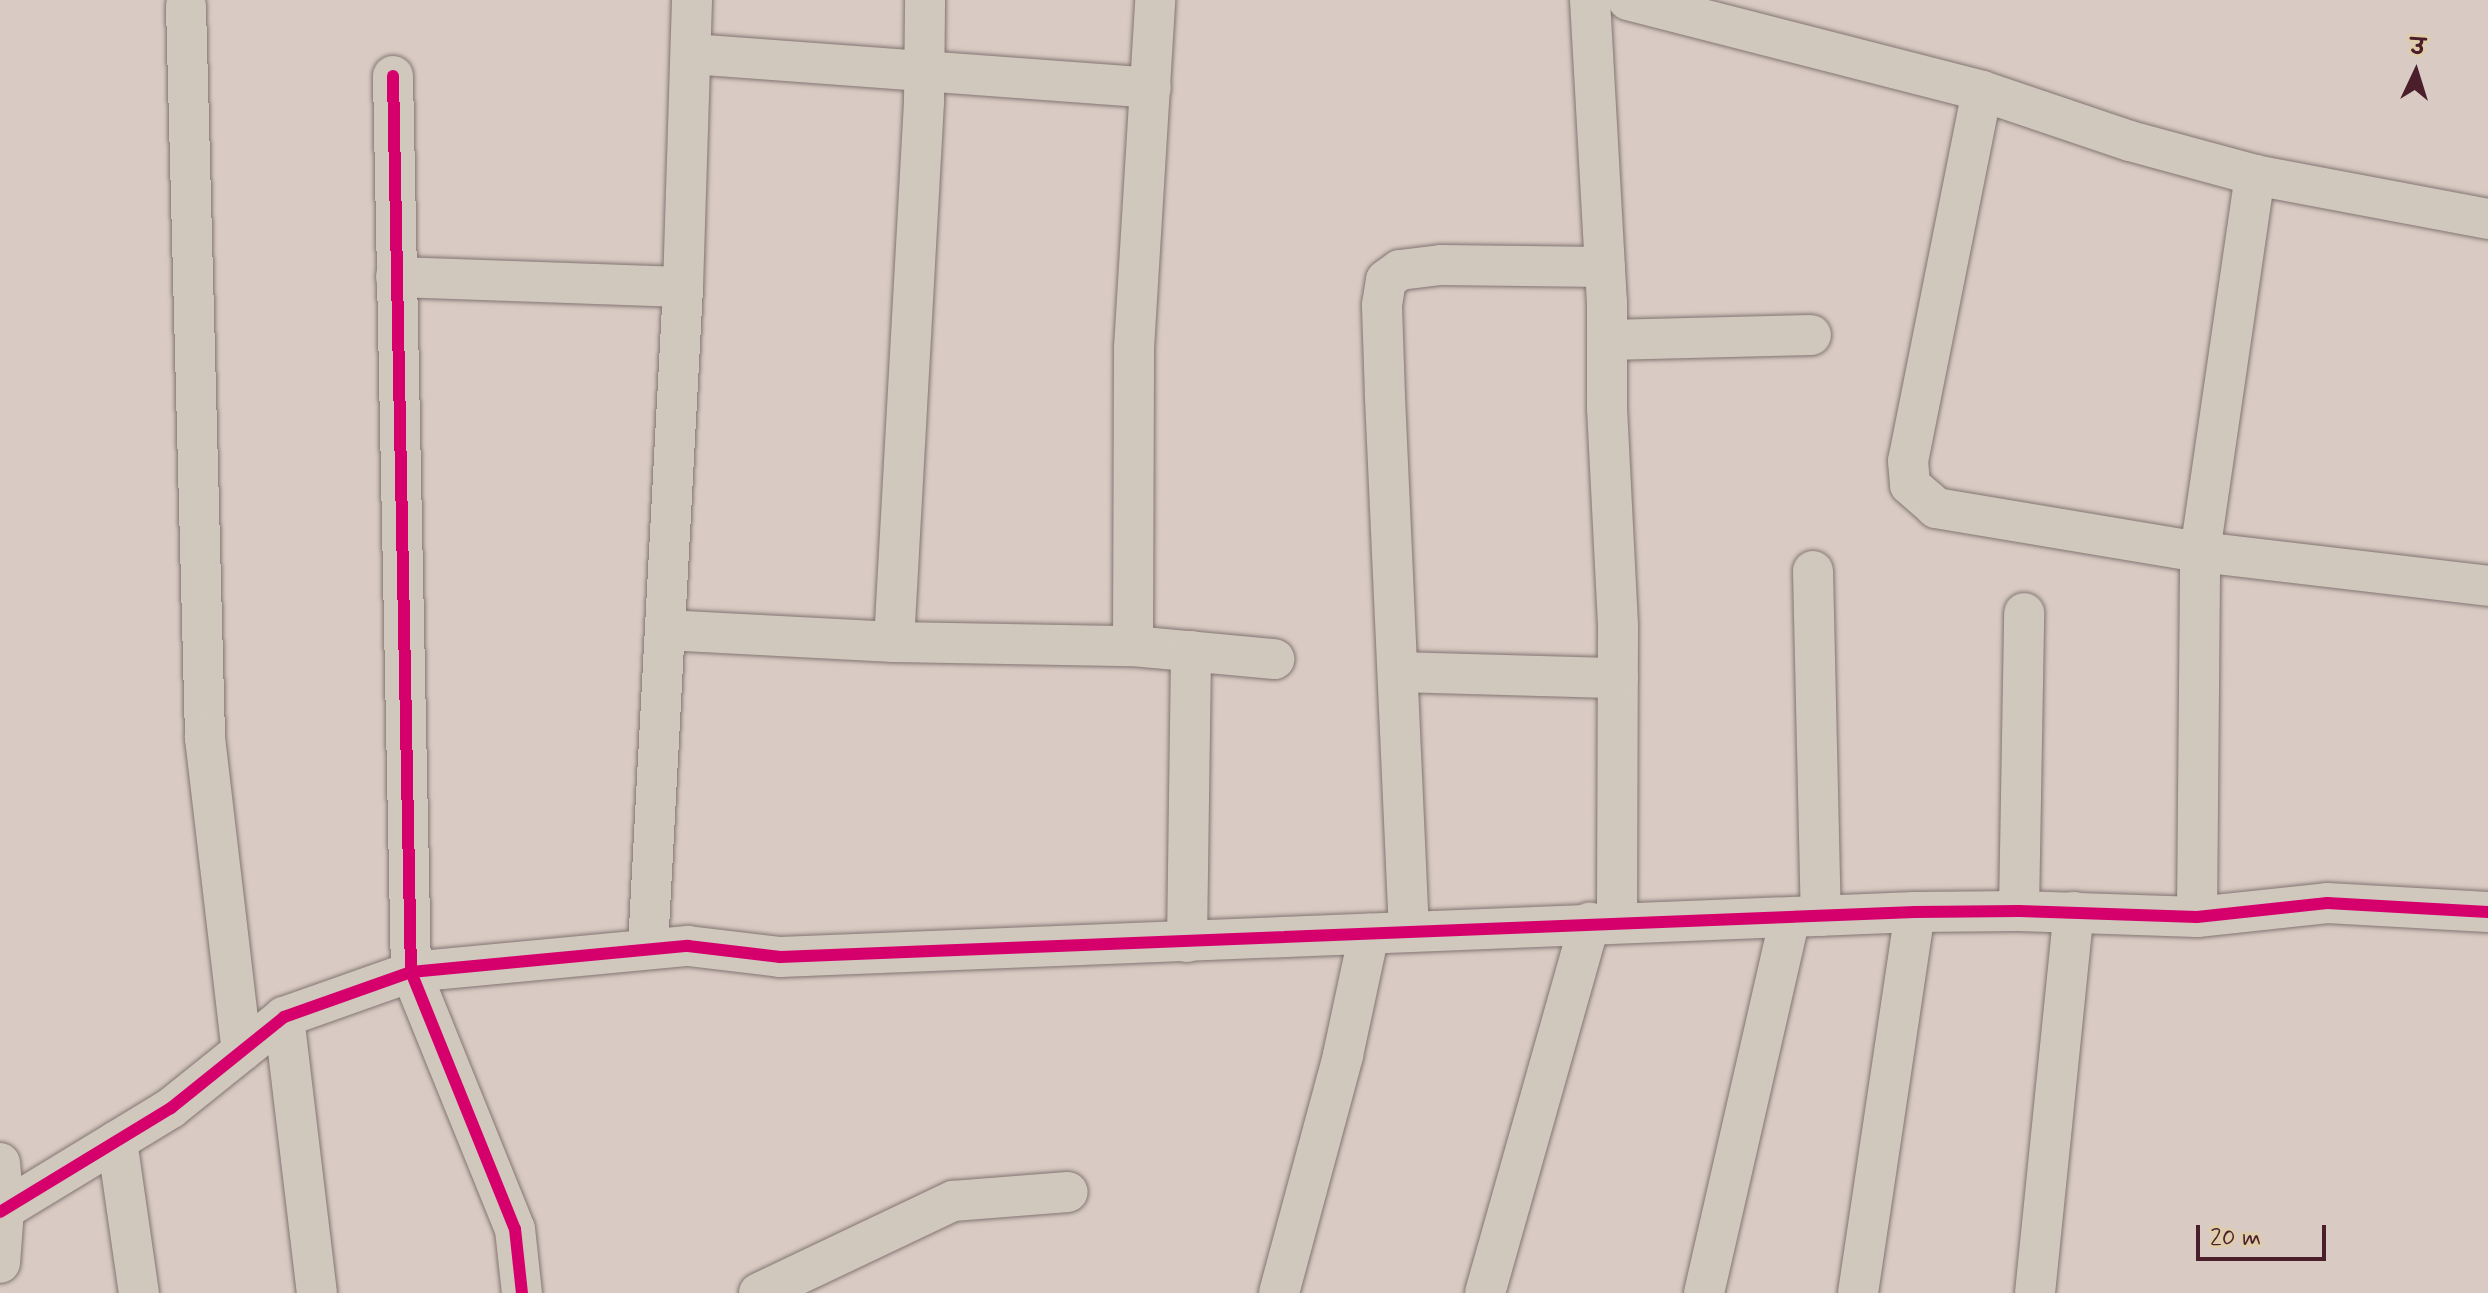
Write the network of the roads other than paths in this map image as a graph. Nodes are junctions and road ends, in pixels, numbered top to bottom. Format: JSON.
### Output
{"nodes":[{"id":1,"x":692,"y":0,"type":"edge"},
{"id":2,"x":925,"y":0,"type":"edge"},
{"id":3,"x":1155,"y":0,"type":"edge"},
{"id":4,"x":1590,"y":0,"type":"edge"},
{"id":5,"x":1628,"y":0,"type":"edge"},
{"id":6,"x":186,"y":6,"type":"dead end"},
{"id":7,"x":691,"y":54,"type":"junction"},
{"id":8,"x":924,"y":72,"type":"junction"},
{"id":9,"x":393,"y":76,"type":"dead end"},
{"id":10,"x":1151,"y":88,"type":"junction"},
{"id":11,"x":1982,"y":91,"type":"junction"},
{"id":12,"x":2255,"y":175,"type":"junction"},
{"id":13,"x":2488,"y":219,"type":"edge"},
{"id":14,"x":1605,"y":267,"type":"junction"},
{"id":15,"x":396,"y":277,"type":"junction"},
{"id":16,"x":683,"y":287,"type":"junction"},
{"id":17,"x":1811,"y":335,"type":"dead end"},
{"id":18,"x":1607,"y":340,"type":"junction"},
{"id":19,"x":2200,"y":552,"type":"junction"},
{"id":20,"x":1813,"y":571,"type":"dead end"},
{"id":21,"x":2488,"y":586,"type":"edge"},
{"id":22,"x":2024,"y":613,"type":"dead end"},
{"id":23,"x":665,"y":630,"type":"junction"},
{"id":24,"x":894,"y":642,"type":"junction"},
{"id":25,"x":1133,"y":646,"type":"junction"},
{"id":26,"x":1191,"y":651,"type":"junction"},
{"id":27,"x":1274,"y":659,"type":"dead end"},
{"id":28,"x":1400,"y":672,"type":"junction"},
{"id":29,"x":1618,"y":678,"type":"junction"},
{"id":30,"x":2019,"y":911,"type":"junction"},
{"id":31,"x":1915,"y":912,"type":"junction"},
{"id":32,"x":2074,"y":912,"type":"junction"},
{"id":33,"x":2488,"y":912,"type":"edge"},
{"id":34,"x":1805,"y":917,"type":"junction"},
{"id":35,"x":2197,"y":917,"type":"junction"},
{"id":36,"x":1603,"y":922,"type":"junction"},
{"id":37,"x":1409,"y":932,"type":"junction"},
{"id":38,"x":1369,"y":934,"type":"junction"},
{"id":39,"x":1187,"y":942,"type":"junction"},
{"id":40,"x":648,"y":947,"type":"junction"},
{"id":41,"x":411,"y":972,"type":"junction"},
{"id":42,"x":284,"y":1017,"type":"junction"},
{"id":43,"x":242,"y":1051,"type":"junction"},
{"id":44,"x":117,"y":1141,"type":"junction"},
{"id":45,"x":0,"y":1163,"type":"edge"},
{"id":46,"x":1068,"y":1192,"type":"dead end"},
{"id":47,"x":2,"y":1210,"type":"edge"},
{"id":48,"x":0,"y":1263,"type":"edge"},
{"id":49,"x":832,"y":1276,"type":"edge"},
{"id":50,"x":139,"y":1293,"type":"edge"},
{"id":51,"x":317,"y":1293,"type":"edge"},
{"id":52,"x":522,"y":1293,"type":"edge"},
{"id":53,"x":759,"y":1293,"type":"edge"},
{"id":54,"x":1279,"y":1293,"type":"edge"},
{"id":55,"x":1485,"y":1293,"type":"edge"},
{"id":56,"x":1704,"y":1293,"type":"edge"},
{"id":57,"x":1858,"y":1293,"type":"edge"},
{"id":58,"x":2035,"y":1293,"type":"edge"}],
"edges":[{"from":1,"to":7,"type":"street"},
{"from":2,"to":8,"type":"street"},
{"from":3,"to":10,"type":"street"},
{"from":4,"to":14,"type":"street"},
{"from":5,"to":11,"type":"street"},
{"from":6,"to":43,"type":"street"},
{"from":7,"to":8,"type":"street"},
{"from":7,"to":16,"type":"street"},
{"from":8,"to":10,"type":"street"},
{"from":8,"to":24,"type":"street"},
{"from":9,"to":15,"type":"street"},
{"from":10,"to":25,"type":"street"},
{"from":11,"to":12,"type":"street"},
{"from":11,"to":19,"type":"street"},
{"from":12,"to":13,"type":"street"},
{"from":12,"to":19,"type":"street"},
{"from":14,"to":18,"type":"street"},
{"from":14,"to":28,"type":"street"},
{"from":15,"to":16,"type":"street"},
{"from":15,"to":41,"type":"street"},
{"from":16,"to":23,"type":"street"},
{"from":17,"to":18,"type":"street"},
{"from":18,"to":29,"type":"street"},
{"from":19,"to":21,"type":"street"},
{"from":19,"to":35,"type":"street"},
{"from":20,"to":34,"type":"street"},
{"from":22,"to":30,"type":"street"},
{"from":23,"to":24,"type":"street"},
{"from":23,"to":40,"type":"street"},
{"from":24,"to":25,"type":"street"},
{"from":25,"to":26,"type":"street"},
{"from":26,"to":27,"type":"street"},
{"from":26,"to":39,"type":"street"},
{"from":28,"to":29,"type":"street"},
{"from":28,"to":37,"type":"street"},
{"from":29,"to":36,"type":"street"},
{"from":30,"to":31,"type":"street"},
{"from":30,"to":32,"type":"street"},
{"from":31,"to":34,"type":"street"},
{"from":31,"to":57,"type":"street"},
{"from":32,"to":35,"type":"street"},
{"from":32,"to":58,"type":"street"},
{"from":33,"to":35,"type":"street"},
{"from":34,"to":36,"type":"street"},
{"from":34,"to":56,"type":"street"},
{"from":36,"to":37,"type":"street"},
{"from":36,"to":55,"type":"street"},
{"from":37,"to":38,"type":"street"},
{"from":38,"to":39,"type":"street"},
{"from":38,"to":54,"type":"street"},
{"from":39,"to":40,"type":"street"},
{"from":40,"to":41,"type":"street"},
{"from":41,"to":42,"type":"street"},
{"from":41,"to":52,"type":"street"},
{"from":42,"to":43,"type":"street"},
{"from":42,"to":51,"type":"street"},
{"from":43,"to":44,"type":"street"},
{"from":44,"to":47,"type":"street"},
{"from":44,"to":50,"type":"street"},
{"from":45,"to":47,"type":"street"},
{"from":46,"to":49,"type":"street"},
{"from":47,"to":48,"type":"street"},
{"from":49,"to":53,"type":"street"}]}
